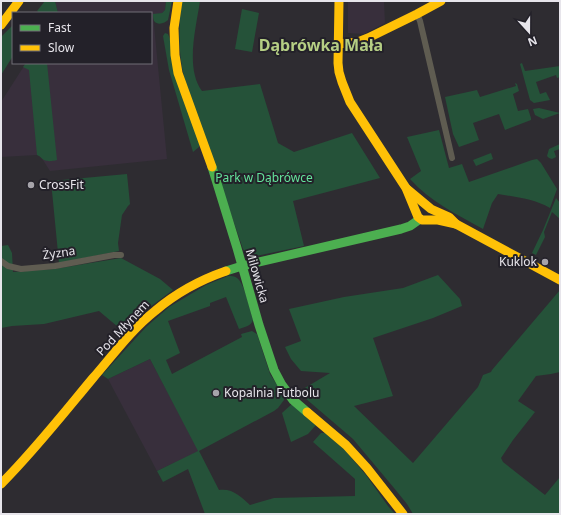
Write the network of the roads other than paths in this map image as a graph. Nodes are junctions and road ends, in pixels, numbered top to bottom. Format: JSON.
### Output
{"nodes":[{"id":1,"x":19,"y":1,"type":"edge"},
{"id":2,"x":178,"y":1,"type":"edge"},
{"id":3,"x":339,"y":1,"type":"edge"},
{"id":4,"x":441,"y":1,"type":"edge"},
{"id":5,"x":417,"y":14,"type":"junction"},
{"id":6,"x":1,"y":25,"type":"edge"},
{"id":7,"x":338,"y":44,"type":"junction"},
{"id":8,"x":452,"y":158,"type":"dead end"},
{"id":9,"x":406,"y":188,"type":"junction"},
{"id":10,"x":428,"y":207,"type":"junction"},
{"id":11,"x":421,"y":217,"type":"junction"},
{"id":12,"x":456,"y":224,"type":"junction"},
{"id":13,"x":121,"y":255,"type":"dead end"},
{"id":14,"x":1,"y":261,"type":"edge"},
{"id":15,"x":242,"y":266,"type":"junction"},
{"id":16,"x":560,"y":280,"type":"edge"},
{"id":17,"x":1,"y":484,"type":"edge"},
{"id":18,"x":402,"y":514,"type":"edge"}],
"edges":[{"from":1,"to":6,"type":"street"},
{"from":2,"to":15,"type":"street","name":"Milowicka"},
{"from":3,"to":7,"type":"street"},
{"from":4,"to":5,"type":"street"},
{"from":5,"to":7,"type":"street"},
{"from":5,"to":8,"type":"street"},
{"from":7,"to":9,"type":"street"},
{"from":9,"to":10,"type":"street"},
{"from":9,"to":11,"type":"street"},
{"from":10,"to":11,"type":"street"},
{"from":10,"to":11,"type":"street"},
{"from":10,"to":12,"type":"street"},
{"from":11,"to":12,"type":"street"},
{"from":11,"to":15,"type":"street","name":"Pod Młynem"},
{"from":12,"to":16,"type":"street"},
{"from":13,"to":14,"type":"street","name":"Żyzna"},
{"from":15,"to":17,"type":"street","name":"Pod Młynem"},
{"from":15,"to":18,"type":"street","name":"Milowicka"}]}
